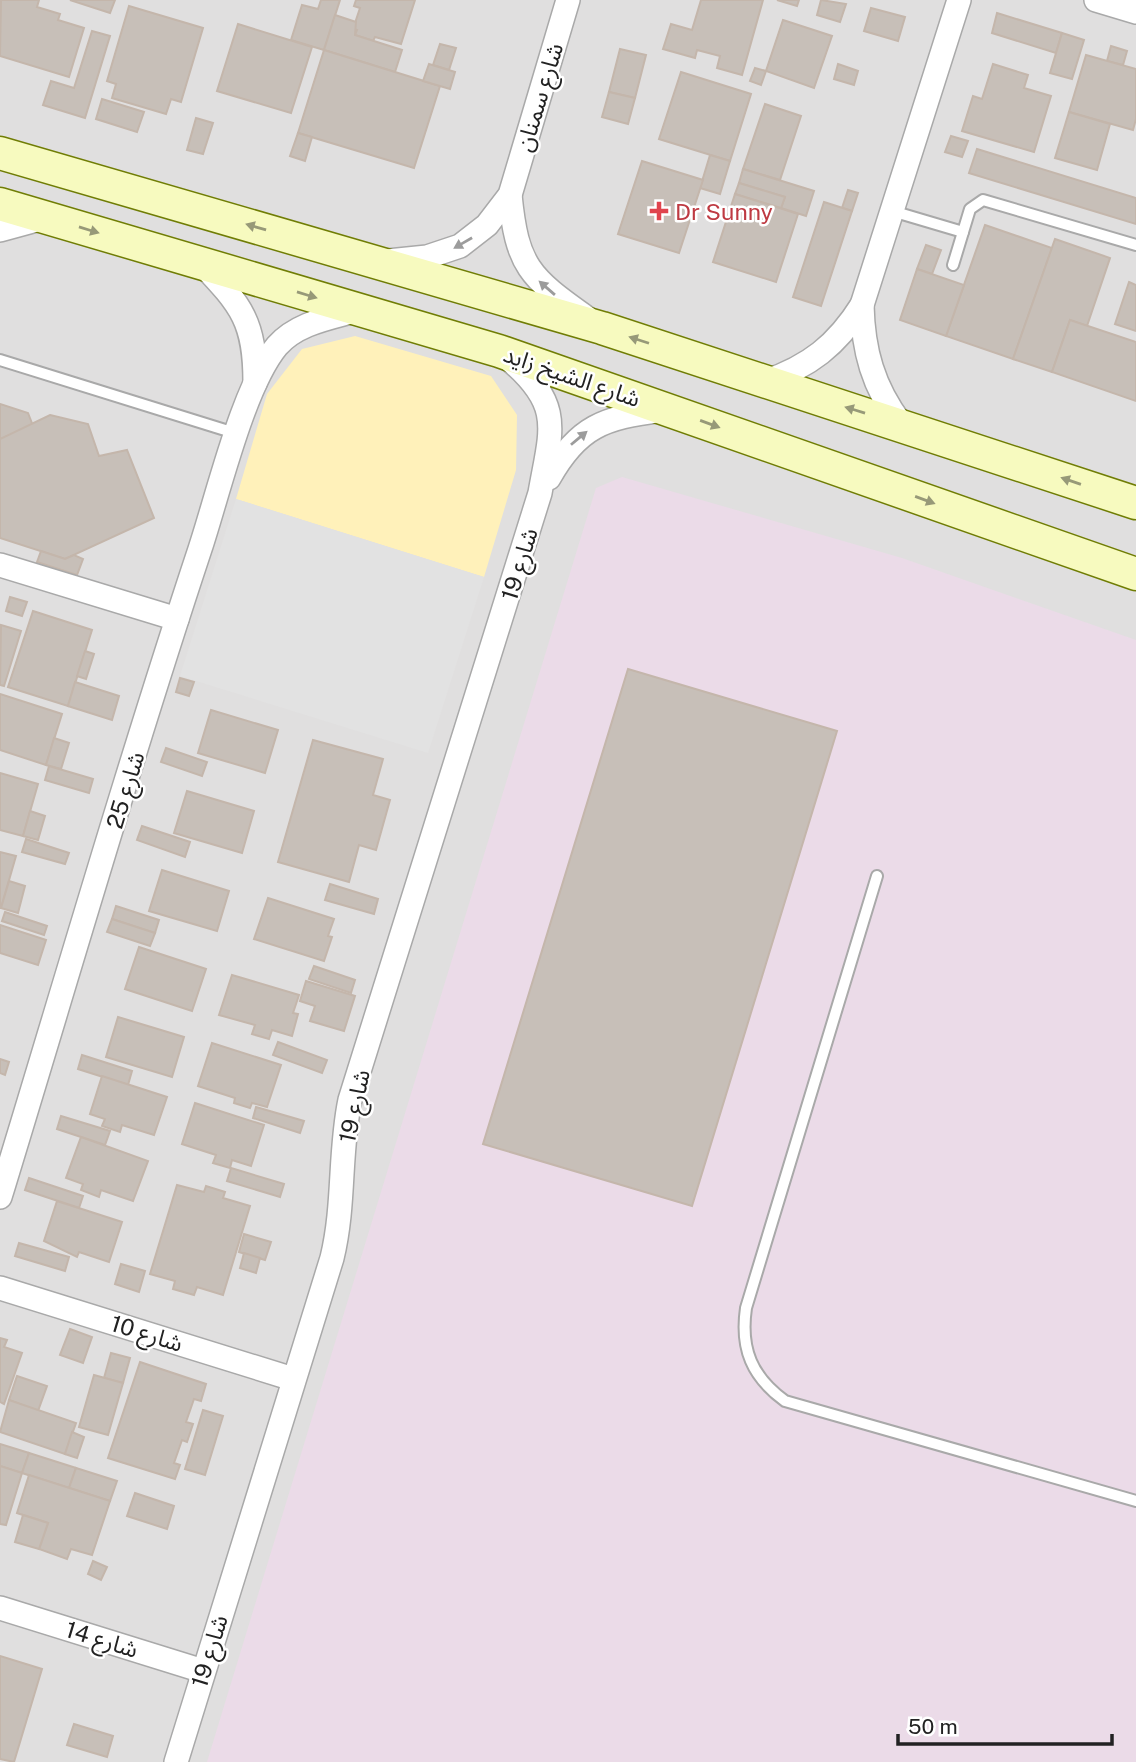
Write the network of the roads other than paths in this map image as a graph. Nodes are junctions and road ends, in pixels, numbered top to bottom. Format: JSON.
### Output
{"nodes":[{"id":1,"x":568,"y":0,"type":"edge"},
{"id":2,"x":959,"y":0,"type":"edge"},
{"id":3,"x":1096,"y":0,"type":"edge"},
{"id":4,"x":1136,"y":12,"type":"edge"},
{"id":5,"x":0,"y":153,"type":"edge"},
{"id":6,"x":510,"y":195,"type":"junction"},
{"id":7,"x":0,"y":204,"type":"edge"},
{"id":8,"x":892,"y":211,"type":"junction"},
{"id":9,"x":46,"y":217,"type":"junction"},
{"id":10,"x":0,"y":230,"type":"edge"},
{"id":11,"x":963,"y":232,"type":"junction"},
{"id":12,"x":1136,"y":245,"type":"edge"},
{"id":13,"x":375,"y":262,"type":"junction"},
{"id":14,"x":201,"y":263,"type":"junction"},
{"id":15,"x":953,"y":265,"type":"dead end"},
{"id":16,"x":862,"y":305,"type":"junction"},
{"id":17,"x":358,"y":310,"type":"junction"},
{"id":18,"x":602,"y":328,"type":"junction"},
{"id":19,"x":499,"y":351,"type":"junction"},
{"id":20,"x":0,"y":360,"type":"edge"},
{"id":21,"x":764,"y":382,"type":"junction"},
{"id":22,"x":255,"y":385,"type":"junction"},
{"id":23,"x":670,"y":409,"type":"junction"},
{"id":24,"x":901,"y":424,"type":"junction"},
{"id":25,"x":238,"y":434,"type":"junction"},
{"id":26,"x":540,"y":494,"type":"junction"},
{"id":27,"x":1136,"y":503,"type":"edge"},
{"id":28,"x":0,"y":565,"type":"edge"},
{"id":29,"x":1136,"y":574,"type":"edge"},
{"id":30,"x":177,"y":619,"type":"junction"},
{"id":31,"x":877,"y":876,"type":"dead end"},
{"id":32,"x":0,"y":1197,"type":"edge"},
{"id":33,"x":0,"y":1288,"type":"edge"},
{"id":34,"x":293,"y":1379,"type":"junction"},
{"id":35,"x":1136,"y":1501,"type":"edge"},
{"id":36,"x":0,"y":1608,"type":"edge"},
{"id":37,"x":203,"y":1671,"type":"junction"},
{"id":38,"x":176,"y":1762,"type":"edge"}],
"edges":[{"from":1,"to":6,"type":"street","name":"شارع سمنان"},
{"from":2,"to":8,"type":"street"},
{"from":3,"to":4,"type":"street"},
{"from":13,"to":5,"type":"main road","one_way":true},
{"from":6,"to":13,"type":"street","name":"شارع سمنان","one_way":true},
{"from":18,"to":6,"type":"street","name":"شارع سمنان","one_way":true},
{"from":7,"to":9,"type":"main road","name":"شارع الشيخ زايد"},
{"from":8,"to":11,"type":"lane"},
{"from":8,"to":16,"type":"street"},
{"from":9,"to":10,"type":"street"},
{"from":9,"to":14,"type":"main road","name":"شارع الشيخ زايد","one_way":true},
{"from":11,"to":12,"type":"lane"},
{"from":11,"to":15,"type":"lane"},
{"from":13,"to":18,"type":"main road"},
{"from":14,"to":17,"type":"main road","name":"شارع الشيخ زايد","one_way":true},
{"from":14,"to":22,"type":"street","name":"شارع 25"},
{"from":16,"to":21,"type":"street"},
{"from":16,"to":24,"type":"street"},
{"from":17,"to":19,"type":"main road","name":"شارع الشيخ زايد"},
{"from":17,"to":22,"type":"street","name":"شارع 25"},
{"from":21,"to":18,"type":"main road","one_way":true},
{"from":19,"to":23,"type":"main road","name":"شارع الشيخ زايد"},
{"from":19,"to":26,"type":"street"},
{"from":20,"to":25,"type":"lane"},
{"from":24,"to":21,"type":"main road","one_way":true},
{"from":22,"to":25,"type":"street","name":"شارع 25"},
{"from":26,"to":23,"type":"street","one_way":true},
{"from":23,"to":29,"type":"main road","name":"شارع الشيخ زايد","one_way":true},
{"from":27,"to":24,"type":"main road","one_way":true},
{"from":25,"to":30,"type":"street","name":"شارع 25"},
{"from":26,"to":34,"type":"street","name":"شارع 19"},
{"from":28,"to":30,"type":"street"},
{"from":30,"to":32,"type":"street","name":"شارع 25"},
{"from":31,"to":35,"type":"lane"},
{"from":33,"to":34,"type":"street","name":"شارع 10"},
{"from":34,"to":37,"type":"street","name":"شارع 19"},
{"from":36,"to":37,"type":"street","name":"شارع 14"},
{"from":37,"to":38,"type":"street","name":"شارع 19"}]}
